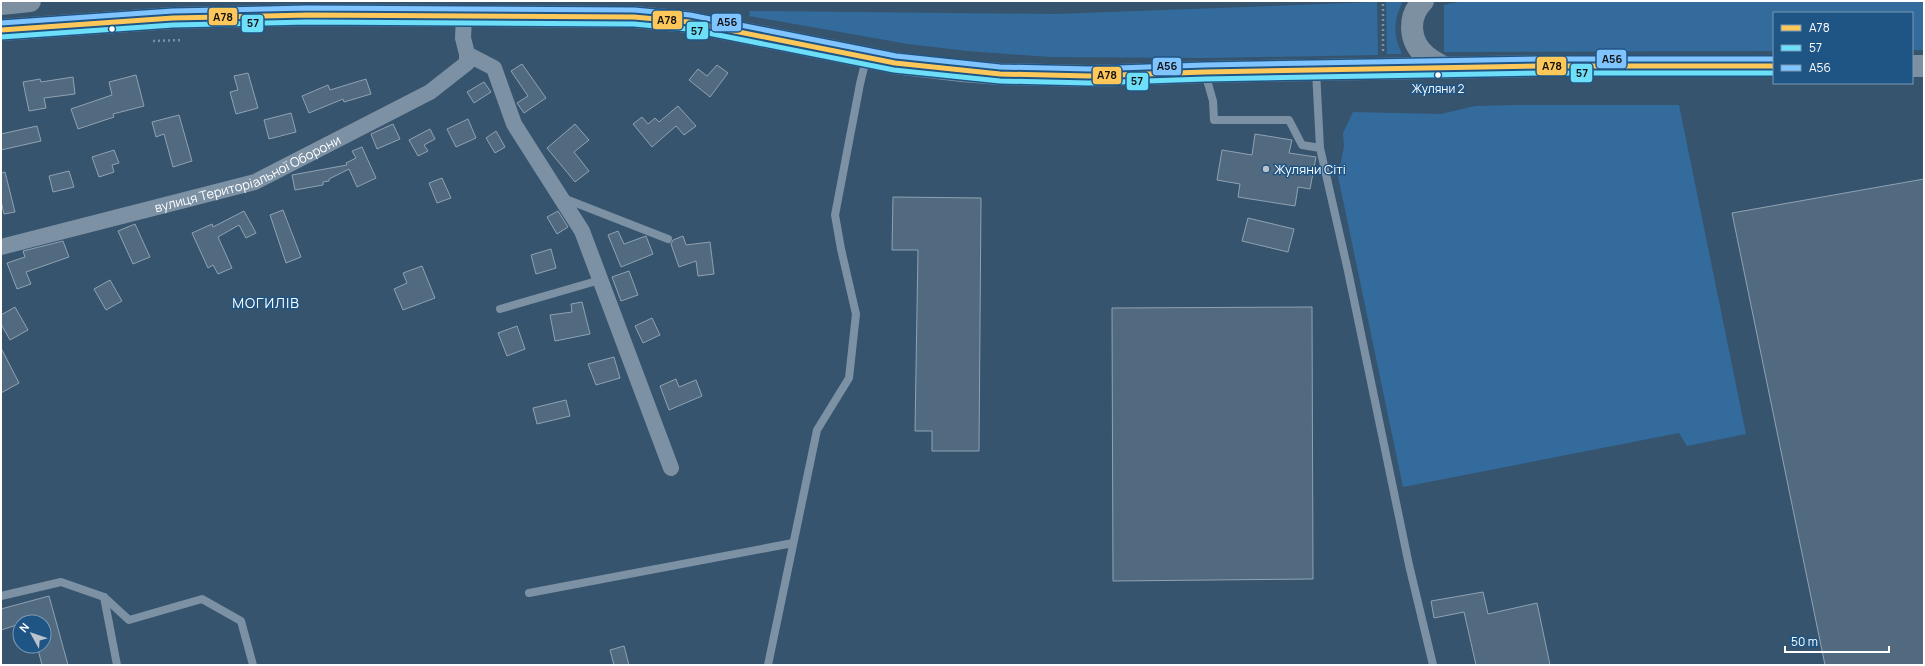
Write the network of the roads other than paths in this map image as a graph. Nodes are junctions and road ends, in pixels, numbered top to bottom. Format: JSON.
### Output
{"nodes":[{"id":1,"x":1423,"y":1,"type":"edge"},
{"id":2,"x":464,"y":16,"type":"junction"},
{"id":3,"x":1,"y":30,"type":"edge"},
{"id":4,"x":467,"y":54,"type":"junction"},
{"id":5,"x":866,"y":58,"type":"junction"},
{"id":6,"x":1773,"y":66,"type":"edge"},
{"id":7,"x":1913,"y":66,"type":"edge"},
{"id":8,"x":1924,"y":66,"type":"edge"},
{"id":9,"x":1445,"y":68,"type":"junction"},
{"id":10,"x":1316,"y":70,"type":"junction"},
{"id":11,"x":1205,"y":72,"type":"junction"},
{"id":12,"x":1320,"y":148,"type":"junction"},
{"id":13,"x":560,"y":197,"type":"junction"},
{"id":14,"x":668,"y":239,"type":"dead end"},
{"id":15,"x":1,"y":247,"type":"edge"},
{"id":16,"x":600,"y":280,"type":"junction"},
{"id":17,"x":500,"y":309,"type":"dead end"},
{"id":18,"x":671,"y":468,"type":"dead end"},
{"id":19,"x":793,"y":544,"type":"junction"},
{"id":20,"x":529,"y":593,"type":"dead end"},
{"id":21,"x":1,"y":596,"type":"edge"},
{"id":22,"x":104,"y":597,"type":"junction"},
{"id":23,"x":117,"y":665,"type":"edge"},
{"id":24,"x":252,"y":665,"type":"edge"},
{"id":25,"x":768,"y":665,"type":"edge"},
{"id":26,"x":1433,"y":665,"type":"edge"}],
"edges":[{"from":1,"to":9,"type":"highway"},
{"from":2,"to":3,"type":"highway"},
{"from":2,"to":4,"type":"street"},
{"from":2,"to":5,"type":"highway"},
{"from":4,"to":13,"type":"street"},
{"from":4,"to":15,"type":"street","name":"вулиця Територіальної Оборони"},
{"from":5,"to":11,"type":"highway"},
{"from":5,"to":19,"type":"lane"},
{"from":6,"to":9,"type":"highway"},
{"from":7,"to":8,"type":"highway"},
{"from":9,"to":10,"type":"highway"},
{"from":10,"to":11,"type":"highway"},
{"from":10,"to":12,"type":"lane"},
{"from":11,"to":12,"type":"lane"},
{"from":12,"to":26,"type":"lane"},
{"from":13,"to":14,"type":"lane"},
{"from":13,"to":16,"type":"street"},
{"from":16,"to":17,"type":"lane"},
{"from":16,"to":18,"type":"street"},
{"from":19,"to":20,"type":"lane"},
{"from":19,"to":25,"type":"lane"},
{"from":21,"to":22,"type":"lane"},
{"from":22,"to":23,"type":"lane"},
{"from":22,"to":24,"type":"lane"}]}
